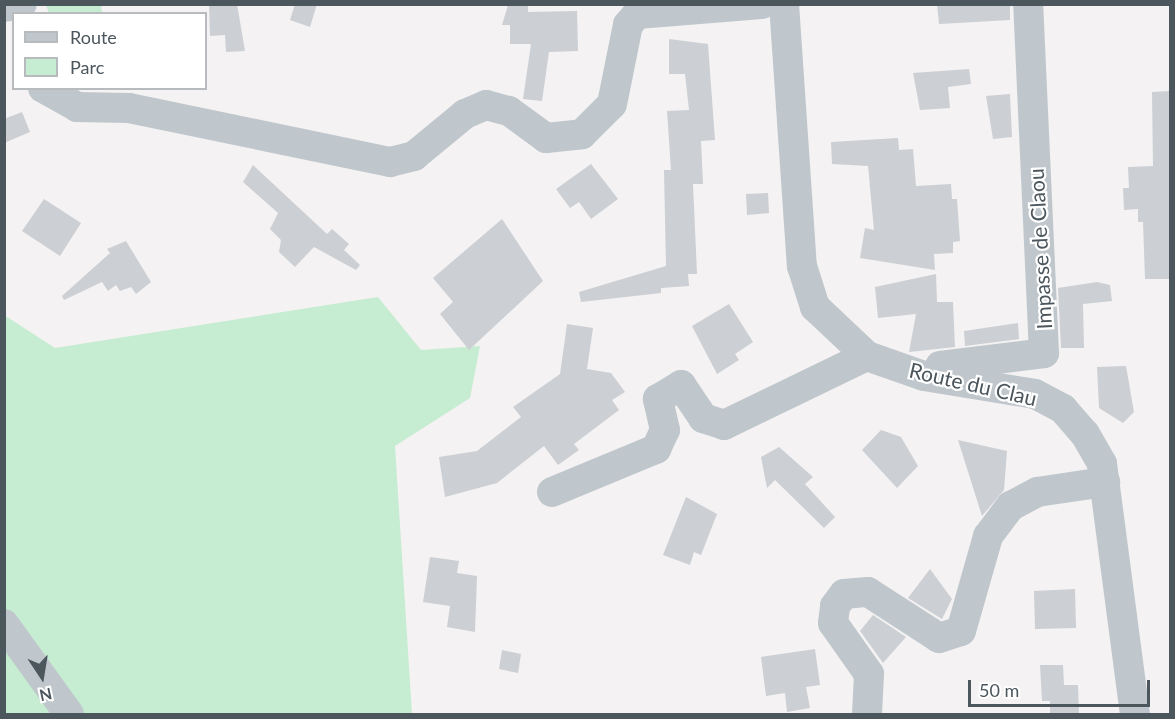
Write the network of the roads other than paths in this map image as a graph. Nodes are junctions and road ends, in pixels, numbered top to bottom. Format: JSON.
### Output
{"nodes":[{"id":1,"x":22,"y":4,"type":"edge"},
{"id":2,"x":762,"y":4,"type":"edge"},
{"id":3,"x":784,"y":4,"type":"edge"},
{"id":4,"x":1028,"y":5,"type":"edge"},
{"id":5,"x":4,"y":7,"type":"edge"},
{"id":6,"x":47,"y":90,"type":"edge"},
{"id":7,"x":867,"y":356,"type":"junction"},
{"id":8,"x":904,"y":369,"type":"junction"},
{"id":9,"x":1105,"y":482,"type":"junction"},
{"id":10,"x":552,"y":492,"type":"dead end"},
{"id":11,"x":4,"y":624,"type":"edge"},
{"id":12,"x":69,"y":714,"type":"edge"},
{"id":13,"x":867,"y":714,"type":"edge"},
{"id":14,"x":1135,"y":714,"type":"edge"}],
"edges":[{"from":1,"to":5,"type":"street"},
{"from":2,"to":6,"type":"street"},
{"from":3,"to":7,"type":"street","name":"Route du Clau"},
{"from":4,"to":8,"type":"street","name":"Impasse de Claou"},
{"from":7,"to":8,"type":"street","name":"Route du Clau"},
{"from":7,"to":10,"type":"street"},
{"from":8,"to":9,"type":"street","name":"Route du Clau"},
{"from":9,"to":13,"type":"street"},
{"from":9,"to":14,"type":"street","name":"Route du Clau"},
{"from":11,"to":12,"type":"street"}]}
